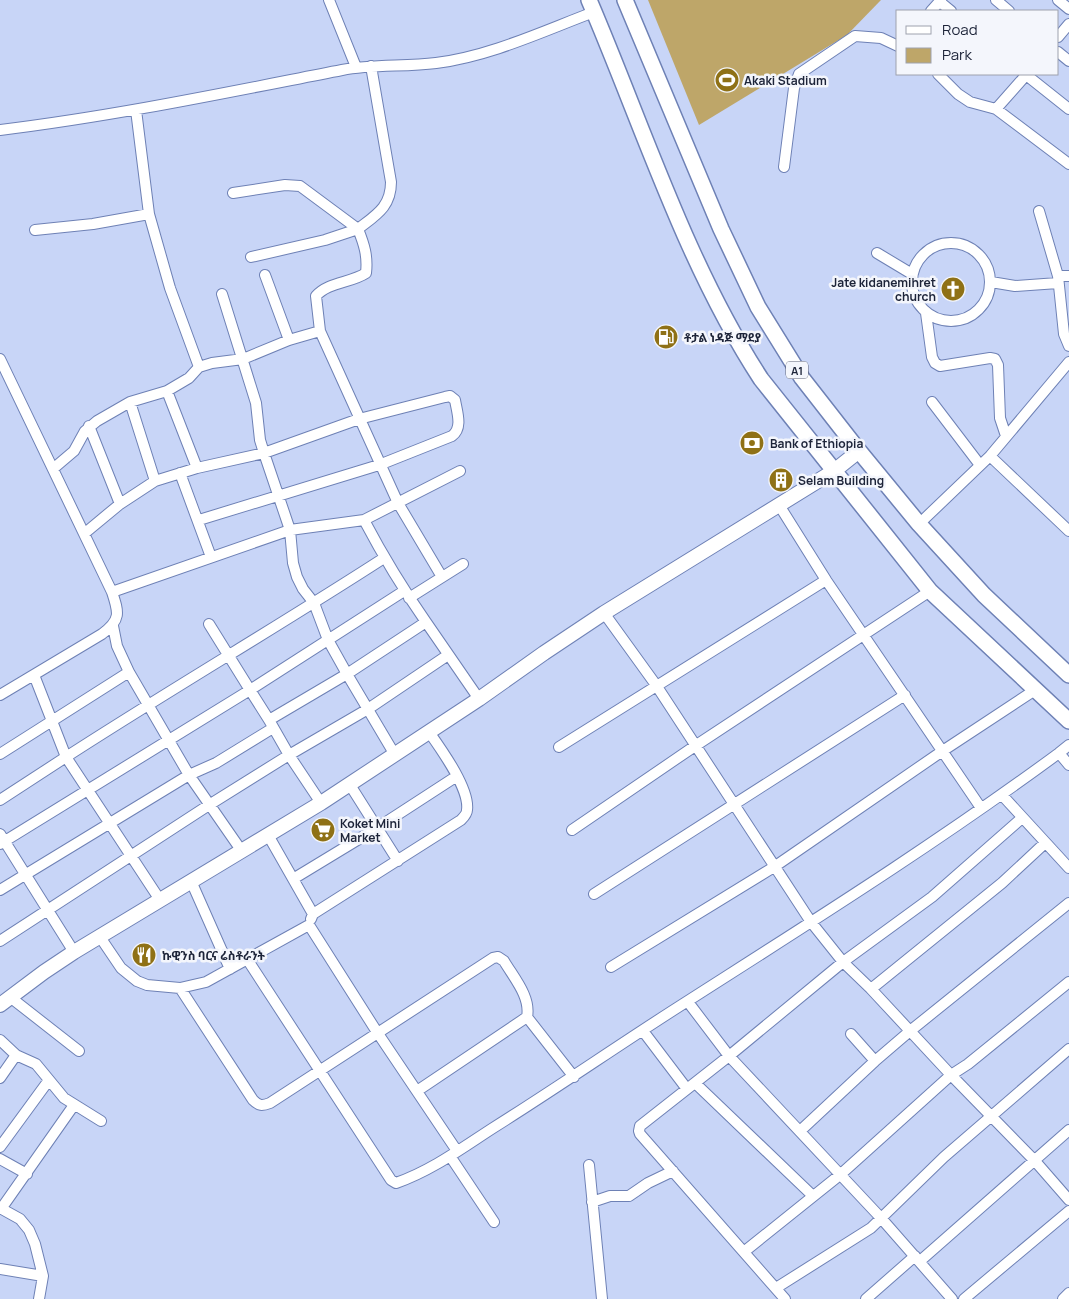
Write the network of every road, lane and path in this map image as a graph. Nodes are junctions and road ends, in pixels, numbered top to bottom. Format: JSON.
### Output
{"nodes":[{"id":1,"x":329,"y":0,"type":"edge"},
{"id":2,"x":625,"y":0,"type":"edge"},
{"id":3,"x":996,"y":0,"type":"edge"},
{"id":4,"x":1058,"y":0,"type":"edge"},
{"id":5,"x":941,"y":1,"type":"edge"},
{"id":6,"x":592,"y":6,"type":"edge"},
{"id":7,"x":1069,"y":9,"type":"edge"},
{"id":8,"x":932,"y":10,"type":"edge"},
{"id":9,"x":950,"y":10,"type":"edge"},
{"id":10,"x":1008,"y":10,"type":"edge"},
{"id":11,"x":1069,"y":24,"type":"edge"},
{"id":12,"x":1059,"y":36,"type":"edge"},
{"id":13,"x":896,"y":45,"type":"edge"},
{"id":14,"x":1059,"y":53,"type":"edge"},
{"id":15,"x":1069,"y":61,"type":"edge"},
{"id":16,"x":370,"y":66,"type":"junction"},
{"id":17,"x":356,"y":67,"type":"junction"},
{"id":18,"x":939,"y":75,"type":"edge"},
{"id":19,"x":1025,"y":75,"type":"edge"},
{"id":20,"x":1027,"y":75,"type":"edge"},
{"id":21,"x":996,"y":109,"type":"junction"},
{"id":22,"x":1069,"y":109,"type":"edge"},
{"id":23,"x":136,"y":110,"type":"junction"},
{"id":24,"x":1,"y":128,"type":"edge"},
{"id":25,"x":1069,"y":164,"type":"edge"},
{"id":26,"x":784,"y":167,"type":"dead end"},
{"id":27,"x":233,"y":193,"type":"dead end"},
{"id":28,"x":1040,"y":211,"type":"dead end"},
{"id":29,"x":150,"y":214,"type":"junction"},
{"id":30,"x":358,"y":229,"type":"junction"},
{"id":31,"x":35,"y":230,"type":"dead end"},
{"id":32,"x":877,"y":253,"type":"dead end"},
{"id":33,"x":251,"y":257,"type":"dead end"},
{"id":34,"x":912,"y":274,"type":"junction"},
{"id":35,"x":265,"y":275,"type":"dead end"},
{"id":36,"x":1069,"y":276,"type":"edge"},
{"id":37,"x":1058,"y":279,"type":"junction"},
{"id":38,"x":991,"y":282,"type":"junction"},
{"id":39,"x":222,"y":294,"type":"dead end"},
{"id":40,"x":926,"y":313,"type":"junction"},
{"id":41,"x":320,"y":331,"type":"junction"},
{"id":42,"x":289,"y":340,"type":"junction"},
{"id":43,"x":1069,"y":346,"type":"edge"},
{"id":44,"x":0,"y":359,"type":"edge"},
{"id":45,"x":243,"y":359,"type":"junction"},
{"id":46,"x":1069,"y":362,"type":"edge"},
{"id":47,"x":199,"y":367,"type":"junction"},
{"id":48,"x":167,"y":391,"type":"junction"},
{"id":49,"x":130,"y":402,"type":"junction"},
{"id":50,"x":932,"y":402,"type":"dead end"},
{"id":51,"x":359,"y":419,"type":"junction"},
{"id":52,"x":90,"y":426,"type":"junction"},
{"id":53,"x":1006,"y":436,"type":"junction"},
{"id":54,"x":859,"y":452,"type":"junction"},
{"id":55,"x":264,"y":453,"type":"junction"},
{"id":56,"x":990,"y":456,"type":"junction"},
{"id":57,"x":379,"y":465,"type":"junction"},
{"id":58,"x":980,"y":465,"type":"junction"},
{"id":59,"x":54,"y":468,"type":"junction"},
{"id":60,"x":197,"y":468,"type":"junction"},
{"id":61,"x":460,"y":471,"type":"dead end"},
{"id":62,"x":834,"y":471,"type":"junction"},
{"id":63,"x":180,"y":473,"type":"junction"},
{"id":64,"x":155,"y":481,"type":"junction"},
{"id":65,"x":278,"y":496,"type":"junction"},
{"id":66,"x":398,"y":503,"type":"junction"},
{"id":67,"x":120,"y":504,"type":"junction"},
{"id":68,"x":779,"y":504,"type":"junction"},
{"id":69,"x":198,"y":520,"type":"junction"},
{"id":70,"x":364,"y":520,"type":"junction"},
{"id":71,"x":919,"y":524,"type":"junction"},
{"id":72,"x":290,"y":530,"type":"junction"},
{"id":73,"x":1069,"y":531,"type":"edge"},
{"id":74,"x":85,"y":533,"type":"junction"},
{"id":75,"x":211,"y":557,"type":"junction"},
{"id":76,"x":384,"y":558,"type":"junction"},
{"id":77,"x":463,"y":564,"type":"dead end"},
{"id":78,"x":442,"y":577,"type":"junction"},
{"id":79,"x":826,"y":580,"type":"junction"},
{"id":80,"x":930,"y":591,"type":"junction"},
{"id":81,"x":112,"y":592,"type":"junction"},
{"id":82,"x":406,"y":594,"type":"junction"},
{"id":83,"x":314,"y":603,"type":"junction"},
{"id":84,"x":604,"y":613,"type":"junction"},
{"id":85,"x":426,"y":622,"type":"junction"},
{"id":86,"x":209,"y":624,"type":"dead end"},
{"id":87,"x":113,"y":626,"type":"junction"},
{"id":88,"x":865,"y":636,"type":"junction"},
{"id":89,"x":328,"y":640,"type":"junction"},
{"id":90,"x":448,"y":655,"type":"junction"},
{"id":91,"x":229,"y":656,"type":"junction"},
{"id":92,"x":129,"y":672,"type":"junction"},
{"id":93,"x":347,"y":674,"type":"junction"},
{"id":94,"x":34,"y":675,"type":"junction"},
{"id":95,"x":1069,"y":675,"type":"edge"},
{"id":96,"x":656,"y":685,"type":"junction"},
{"id":97,"x":250,"y":690,"type":"junction"},
{"id":98,"x":1035,"y":690,"type":"junction"},
{"id":99,"x":0,"y":694,"type":"edge"},
{"id":100,"x":905,"y":695,"type":"junction"},
{"id":101,"x":480,"y":699,"type":"junction"},
{"id":102,"x":147,"y":705,"type":"junction"},
{"id":103,"x":368,"y":709,"type":"junction"},
{"id":104,"x":52,"y":720,"type":"junction"},
{"id":105,"x":1069,"y":721,"type":"edge"},
{"id":106,"x":271,"y":724,"type":"junction"},
{"id":107,"x":430,"y":732,"type":"junction"},
{"id":108,"x":168,"y":740,"type":"junction"},
{"id":109,"x":1069,"y":744,"type":"edge"},
{"id":110,"x":695,"y":746,"type":"junction"},
{"id":111,"x":559,"y":747,"type":"dead end"},
{"id":112,"x":941,"y":752,"type":"junction"},
{"id":113,"x":1059,"y":752,"type":"junction"},
{"id":114,"x":0,"y":754,"type":"edge"},
{"id":115,"x":289,"y":755,"type":"junction"},
{"id":116,"x":395,"y":755,"type":"junction"},
{"id":117,"x":66,"y":757,"type":"junction"},
{"id":118,"x":1069,"y":765,"type":"edge"},
{"id":119,"x":188,"y":775,"type":"junction"},
{"id":120,"x":457,"y":776,"type":"junction"},
{"id":121,"x":350,"y":785,"type":"junction"},
{"id":122,"x":88,"y":789,"type":"junction"},
{"id":123,"x":1002,"y":795,"type":"junction"},
{"id":124,"x":0,"y":800,"type":"edge"},
{"id":125,"x":321,"y":803,"type":"junction"},
{"id":126,"x":209,"y":805,"type":"junction"},
{"id":127,"x":734,"y":805,"type":"junction"},
{"id":128,"x":981,"y":808,"type":"junction"},
{"id":129,"x":1022,"y":818,"type":"junction"},
{"id":130,"x":110,"y":823,"type":"junction"},
{"id":131,"x":377,"y":828,"type":"junction"},
{"id":132,"x":572,"y":830,"type":"dead end"},
{"id":133,"x":268,"y":835,"type":"junction"},
{"id":134,"x":2,"y":840,"type":"edge"},
{"id":135,"x":1045,"y":843,"type":"junction"},
{"id":136,"x":241,"y":850,"type":"junction"},
{"id":137,"x":131,"y":855,"type":"junction"},
{"id":138,"x":398,"y":861,"type":"junction"},
{"id":139,"x":774,"y":868,"type":"junction"},
{"id":140,"x":1069,"y":868,"type":"edge"},
{"id":141,"x":26,"y":875,"type":"junction"},
{"id":142,"x":292,"y":879,"type":"junction"},
{"id":143,"x":191,"y":881,"type":"junction"},
{"id":144,"x":0,"y":890,"type":"edge"},
{"id":145,"x":594,"y":894,"type":"dead end"},
{"id":146,"x":160,"y":900,"type":"junction"},
{"id":147,"x":1069,"y":903,"type":"edge"},
{"id":148,"x":47,"y":909,"type":"junction"},
{"id":149,"x":313,"y":914,"type":"junction"},
{"id":150,"x":811,"y":922,"type":"junction"},
{"id":151,"x":309,"y":925,"type":"junction"},
{"id":152,"x":100,"y":937,"type":"junction"},
{"id":153,"x":0,"y":941,"type":"edge"},
{"id":154,"x":74,"y":952,"type":"junction"},
{"id":155,"x":247,"y":959,"type":"junction"},
{"id":156,"x":843,"y":962,"type":"junction"},
{"id":157,"x":611,"y":967,"type":"dead end"},
{"id":158,"x":230,"y":969,"type":"junction"},
{"id":159,"x":1069,"y":982,"type":"edge"},
{"id":160,"x":180,"y":988,"type":"junction"},
{"id":161,"x":871,"y":989,"type":"junction"},
{"id":162,"x":688,"y":1002,"type":"junction"},
{"id":163,"x":3,"y":1003,"type":"edge"},
{"id":164,"x":527,"y":1017,"type":"junction"},
{"id":165,"x":643,"y":1031,"type":"junction"},
{"id":166,"x":910,"y":1031,"type":"junction"},
{"id":167,"x":377,"y":1032,"type":"junction"},
{"id":168,"x":851,"y":1034,"type":"dead end"},
{"id":169,"x":0,"y":1040,"type":"edge"},
{"id":170,"x":1069,"y":1049,"type":"edge"},
{"id":171,"x":79,"y":1051,"type":"dead end"},
{"id":172,"x":16,"y":1055,"type":"junction"},
{"id":173,"x":729,"y":1056,"type":"junction"},
{"id":174,"x":875,"y":1061,"type":"junction"},
{"id":175,"x":320,"y":1071,"type":"junction"},
{"id":176,"x":951,"y":1075,"type":"junction"},
{"id":177,"x":574,"y":1077,"type":"junction"},
{"id":178,"x":0,"y":1078,"type":"edge"},
{"id":179,"x":49,"y":1080,"type":"junction"},
{"id":180,"x":691,"y":1086,"type":"junction"},
{"id":181,"x":416,"y":1091,"type":"junction"},
{"id":182,"x":74,"y":1105,"type":"junction"},
{"id":183,"x":991,"y":1116,"type":"junction"},
{"id":184,"x":101,"y":1121,"type":"dead end"},
{"id":185,"x":1069,"y":1130,"type":"edge"},
{"id":186,"x":800,"y":1131,"type":"junction"},
{"id":187,"x":0,"y":1147,"type":"edge"},
{"id":188,"x":453,"y":1154,"type":"junction"},
{"id":189,"x":0,"y":1159,"type":"edge"},
{"id":190,"x":1035,"y":1161,"type":"junction"},
{"id":191,"x":588,"y":1165,"type":"dead end"},
{"id":192,"x":673,"y":1170,"type":"junction"},
{"id":193,"x":27,"y":1174,"type":"junction"},
{"id":194,"x":841,"y":1174,"type":"junction"},
{"id":195,"x":814,"y":1196,"type":"junction"},
{"id":196,"x":1069,"y":1200,"type":"edge"},
{"id":197,"x":592,"y":1202,"type":"junction"},
{"id":198,"x":1,"y":1208,"type":"edge"},
{"id":199,"x":1069,"y":1211,"type":"edge"},
{"id":200,"x":882,"y":1218,"type":"junction"},
{"id":201,"x":494,"y":1222,"type":"dead end"},
{"id":202,"x":745,"y":1251,"type":"junction"},
{"id":203,"x":917,"y":1258,"type":"junction"},
{"id":204,"x":0,"y":1270,"type":"edge"},
{"id":205,"x":43,"y":1276,"type":"junction"},
{"id":206,"x":776,"y":1288,"type":"junction"},
{"id":207,"x":1069,"y":1293,"type":"edge"},
{"id":208,"x":39,"y":1299,"type":"edge"},
{"id":209,"x":602,"y":1299,"type":"edge"},
{"id":210,"x":785,"y":1299,"type":"edge"},
{"id":211,"x":866,"y":1299,"type":"edge"},
{"id":212,"x":952,"y":1299,"type":"edge"},
{"id":213,"x":964,"y":1299,"type":"edge"},
{"id":214,"x":1063,"y":1299,"type":"edge"}],
"edges":[{"from":1,"to":17,"type":"street"},
{"from":2,"to":54,"type":"main road","number":"A1"},
{"from":3,"to":10,"type":"street"},
{"from":4,"to":7,"type":"street"},
{"from":5,"to":8,"type":"street"},
{"from":5,"to":9,"type":"street"},
{"from":6,"to":16,"type":"street"},
{"from":6,"to":62,"type":"main road"},
{"from":11,"to":12,"type":"street"},
{"from":13,"to":26,"type":"street"},
{"from":14,"to":15,"type":"street"},
{"from":16,"to":17,"type":"street"},
{"from":16,"to":30,"type":"street"},
{"from":17,"to":23,"type":"street"},
{"from":18,"to":21,"type":"street"},
{"from":19,"to":21,"type":"street"},
{"from":20,"to":22,"type":"street"},
{"from":21,"to":25,"type":"street"},
{"from":23,"to":24,"type":"street"},
{"from":23,"to":29,"type":"street"},
{"from":27,"to":30,"type":"street"},
{"from":28,"to":37,"type":"street"},
{"from":29,"to":31,"type":"street"},
{"from":29,"to":47,"type":"street"},
{"from":30,"to":33,"type":"street"},
{"from":30,"to":41,"type":"street"},
{"from":32,"to":34,"type":"street"},
{"from":34,"to":38,"type":"street"},
{"from":34,"to":40,"type":"street"},
{"from":35,"to":42,"type":"street"},
{"from":36,"to":37,"type":"street"},
{"from":37,"to":38,"type":"street"},
{"from":37,"to":43,"type":"street"},
{"from":38,"to":40,"type":"street"},
{"from":39,"to":45,"type":"street"},
{"from":40,"to":53,"type":"street"},
{"from":41,"to":42,"type":"street"},
{"from":41,"to":51,"type":"street"},
{"from":42,"to":45,"type":"street"},
{"from":44,"to":59,"type":"street"},
{"from":45,"to":47,"type":"street"},
{"from":45,"to":55,"type":"street"},
{"from":46,"to":53,"type":"street"},
{"from":47,"to":48,"type":"street"},
{"from":48,"to":49,"type":"street"},
{"from":48,"to":60,"type":"street"},
{"from":49,"to":52,"type":"street"},
{"from":49,"to":64,"type":"street"},
{"from":50,"to":58,"type":"street"},
{"from":51,"to":55,"type":"street"},
{"from":51,"to":57,"type":"street"},
{"from":51,"to":57,"type":"street"},
{"from":52,"to":59,"type":"street"},
{"from":52,"to":67,"type":"street"},
{"from":53,"to":56,"type":"street"},
{"from":54,"to":62,"type":"street"},
{"from":54,"to":71,"type":"main road","number":"A1"},
{"from":55,"to":60,"type":"street"},
{"from":55,"to":65,"type":"street"},
{"from":56,"to":58,"type":"street"},
{"from":56,"to":73,"type":"street"},
{"from":57,"to":65,"type":"street"},
{"from":57,"to":66,"type":"street"},
{"from":58,"to":71,"type":"street"},
{"from":59,"to":74,"type":"street"},
{"from":60,"to":63,"type":"street"},
{"from":61,"to":66,"type":"street"},
{"from":62,"to":68,"type":"street"},
{"from":62,"to":80,"type":"main road"},
{"from":63,"to":64,"type":"street"},
{"from":63,"to":69,"type":"street"},
{"from":64,"to":67,"type":"street"},
{"from":65,"to":69,"type":"street"},
{"from":65,"to":72,"type":"street"},
{"from":66,"to":70,"type":"street"},
{"from":66,"to":78,"type":"street"},
{"from":67,"to":74,"type":"street"},
{"from":68,"to":79,"type":"street"},
{"from":68,"to":84,"type":"street"},
{"from":69,"to":75,"type":"street"},
{"from":70,"to":72,"type":"street"},
{"from":70,"to":76,"type":"street"},
{"from":71,"to":95,"type":"main road","number":"A1"},
{"from":72,"to":75,"type":"street"},
{"from":72,"to":83,"type":"street"},
{"from":74,"to":81,"type":"street"},
{"from":75,"to":81,"type":"street"},
{"from":76,"to":82,"type":"street"},
{"from":76,"to":83,"type":"street"},
{"from":77,"to":78,"type":"street"},
{"from":78,"to":82,"type":"street"},
{"from":79,"to":88,"type":"street"},
{"from":79,"to":96,"type":"street"},
{"from":80,"to":88,"type":"street"},
{"from":80,"to":98,"type":"main road"},
{"from":81,"to":87,"type":"street"},
{"from":82,"to":85,"type":"street"},
{"from":82,"to":89,"type":"street"},
{"from":83,"to":89,"type":"street"},
{"from":83,"to":91,"type":"street"},
{"from":84,"to":96,"type":"street"},
{"from":84,"to":101,"type":"street"},
{"from":85,"to":90,"type":"street"},
{"from":85,"to":93,"type":"street"},
{"from":86,"to":91,"type":"street"},
{"from":87,"to":92,"type":"street"},
{"from":87,"to":94,"type":"street"},
{"from":88,"to":100,"type":"street"},
{"from":88,"to":110,"type":"street"},
{"from":89,"to":93,"type":"street"},
{"from":89,"to":97,"type":"street"},
{"from":90,"to":101,"type":"street"},
{"from":90,"to":103,"type":"street"},
{"from":91,"to":97,"type":"street"},
{"from":91,"to":102,"type":"street"},
{"from":92,"to":102,"type":"street"},
{"from":92,"to":104,"type":"street"},
{"from":93,"to":103,"type":"street"},
{"from":93,"to":106,"type":"street"},
{"from":94,"to":99,"type":"street"},
{"from":94,"to":104,"type":"street"},
{"from":96,"to":110,"type":"street"},
{"from":96,"to":111,"type":"street"},
{"from":97,"to":106,"type":"street"},
{"from":97,"to":108,"type":"street"},
{"from":98,"to":105,"type":"main road"},
{"from":98,"to":112,"type":"street"},
{"from":100,"to":112,"type":"street"},
{"from":100,"to":127,"type":"street"},
{"from":101,"to":107,"type":"street"},
{"from":102,"to":108,"type":"street"},
{"from":102,"to":117,"type":"street"},
{"from":103,"to":115,"type":"street"},
{"from":103,"to":116,"type":"street"},
{"from":104,"to":114,"type":"street"},
{"from":104,"to":117,"type":"street"},
{"from":106,"to":115,"type":"street"},
{"from":106,"to":119,"type":"street"},
{"from":107,"to":116,"type":"street"},
{"from":107,"to":120,"type":"street"},
{"from":108,"to":119,"type":"street"},
{"from":108,"to":122,"type":"street"},
{"from":109,"to":113,"type":"street"},
{"from":110,"to":127,"type":"street"},
{"from":110,"to":132,"type":"street"},
{"from":112,"to":128,"type":"street"},
{"from":112,"to":139,"type":"street"},
{"from":113,"to":118,"type":"street"},
{"from":113,"to":123,"type":"street"},
{"from":115,"to":125,"type":"street"},
{"from":115,"to":126,"type":"street"},
{"from":116,"to":121,"type":"street"},
{"from":117,"to":122,"type":"street"},
{"from":117,"to":124,"type":"street"},
{"from":119,"to":126,"type":"street"},
{"from":119,"to":130,"type":"street"},
{"from":120,"to":131,"type":"street"},
{"from":120,"to":138,"type":"street"},
{"from":121,"to":125,"type":"street"},
{"from":121,"to":131,"type":"street"},
{"from":122,"to":130,"type":"street"},
{"from":122,"to":134,"type":"street"},
{"from":123,"to":128,"type":"street"},
{"from":123,"to":129,"type":"street"},
{"from":125,"to":133,"type":"street"},
{"from":126,"to":136,"type":"street"},
{"from":126,"to":137,"type":"street"},
{"from":127,"to":139,"type":"street"},
{"from":127,"to":145,"type":"street"},
{"from":128,"to":150,"type":"street"},
{"from":129,"to":135,"type":"street"},
{"from":129,"to":156,"type":"street"},
{"from":130,"to":137,"type":"street"},
{"from":130,"to":141,"type":"street"},
{"from":131,"to":138,"type":"street"},
{"from":131,"to":142,"type":"street"},
{"from":133,"to":136,"type":"street"},
{"from":133,"to":142,"type":"street"},
{"from":134,"to":141,"type":"street"},
{"from":135,"to":140,"type":"street"},
{"from":135,"to":161,"type":"street"},
{"from":136,"to":143,"type":"street"},
{"from":137,"to":146,"type":"street"},
{"from":137,"to":148,"type":"street"},
{"from":138,"to":149,"type":"street"},
{"from":139,"to":150,"type":"street"},
{"from":139,"to":157,"type":"street"},
{"from":141,"to":144,"type":"street"},
{"from":141,"to":148,"type":"street"},
{"from":142,"to":149,"type":"street"},
{"from":143,"to":146,"type":"street"},
{"from":143,"to":158,"type":"street"},
{"from":146,"to":152,"type":"street"},
{"from":147,"to":166,"type":"street"},
{"from":148,"to":153,"type":"street"},
{"from":148,"to":154,"type":"street"},
{"from":149,"to":151,"type":"street"},
{"from":150,"to":156,"type":"street"},
{"from":150,"to":162,"type":"street"},
{"from":151,"to":155,"type":"street"},
{"from":151,"to":167,"type":"street"},
{"from":152,"to":154,"type":"street"},
{"from":152,"to":160,"type":"street"},
{"from":154,"to":163,"type":"street"},
{"from":155,"to":158,"type":"street"},
{"from":155,"to":175,"type":"street"},
{"from":156,"to":161,"type":"street"},
{"from":156,"to":173,"type":"street"},
{"from":158,"to":160,"type":"street"},
{"from":159,"to":176,"type":"street"},
{"from":160,"to":175,"type":"street"},
{"from":161,"to":166,"type":"street"},
{"from":162,"to":165,"type":"street"},
{"from":162,"to":173,"type":"street"},
{"from":163,"to":171,"type":"street"},
{"from":164,"to":167,"type":"street"},
{"from":164,"to":177,"type":"street"},
{"from":164,"to":181,"type":"street"},
{"from":165,"to":177,"type":"street"},
{"from":165,"to":180,"type":"street"},
{"from":166,"to":174,"type":"street"},
{"from":166,"to":176,"type":"street"},
{"from":167,"to":175,"type":"street"},
{"from":167,"to":181,"type":"street"},
{"from":168,"to":174,"type":"street"},
{"from":169,"to":172,"type":"street"},
{"from":170,"to":183,"type":"street"},
{"from":172,"to":178,"type":"street"},
{"from":172,"to":179,"type":"street"},
{"from":173,"to":180,"type":"street"},
{"from":173,"to":186,"type":"street"},
{"from":174,"to":186,"type":"street"},
{"from":175,"to":188,"type":"street"},
{"from":176,"to":183,"type":"street"},
{"from":176,"to":194,"type":"street"},
{"from":177,"to":188,"type":"street"},
{"from":179,"to":182,"type":"street"},
{"from":179,"to":187,"type":"street"},
{"from":180,"to":192,"type":"street"},
{"from":180,"to":195,"type":"street"},
{"from":181,"to":188,"type":"street"},
{"from":182,"to":184,"type":"street"},
{"from":182,"to":193,"type":"street"},
{"from":183,"to":190,"type":"street"},
{"from":183,"to":200,"type":"street"},
{"from":185,"to":190,"type":"street"},
{"from":186,"to":194,"type":"street"},
{"from":188,"to":201,"type":"street"},
{"from":189,"to":193,"type":"street"},
{"from":190,"to":196,"type":"street"},
{"from":190,"to":203,"type":"street"},
{"from":191,"to":197,"type":"street"},
{"from":192,"to":197,"type":"street"},
{"from":192,"to":202,"type":"street"},
{"from":193,"to":198,"type":"street"},
{"from":194,"to":195,"type":"street"},
{"from":194,"to":200,"type":"street"},
{"from":195,"to":202,"type":"street"},
{"from":197,"to":209,"type":"street"},
{"from":198,"to":205,"type":"street"},
{"from":199,"to":213,"type":"street"},
{"from":200,"to":203,"type":"street"},
{"from":200,"to":206,"type":"street"},
{"from":202,"to":206,"type":"street"},
{"from":203,"to":211,"type":"street"},
{"from":203,"to":212,"type":"street"},
{"from":204,"to":205,"type":"street"},
{"from":205,"to":208,"type":"street"},
{"from":206,"to":210,"type":"street"},
{"from":207,"to":214,"type":"street"}]}
